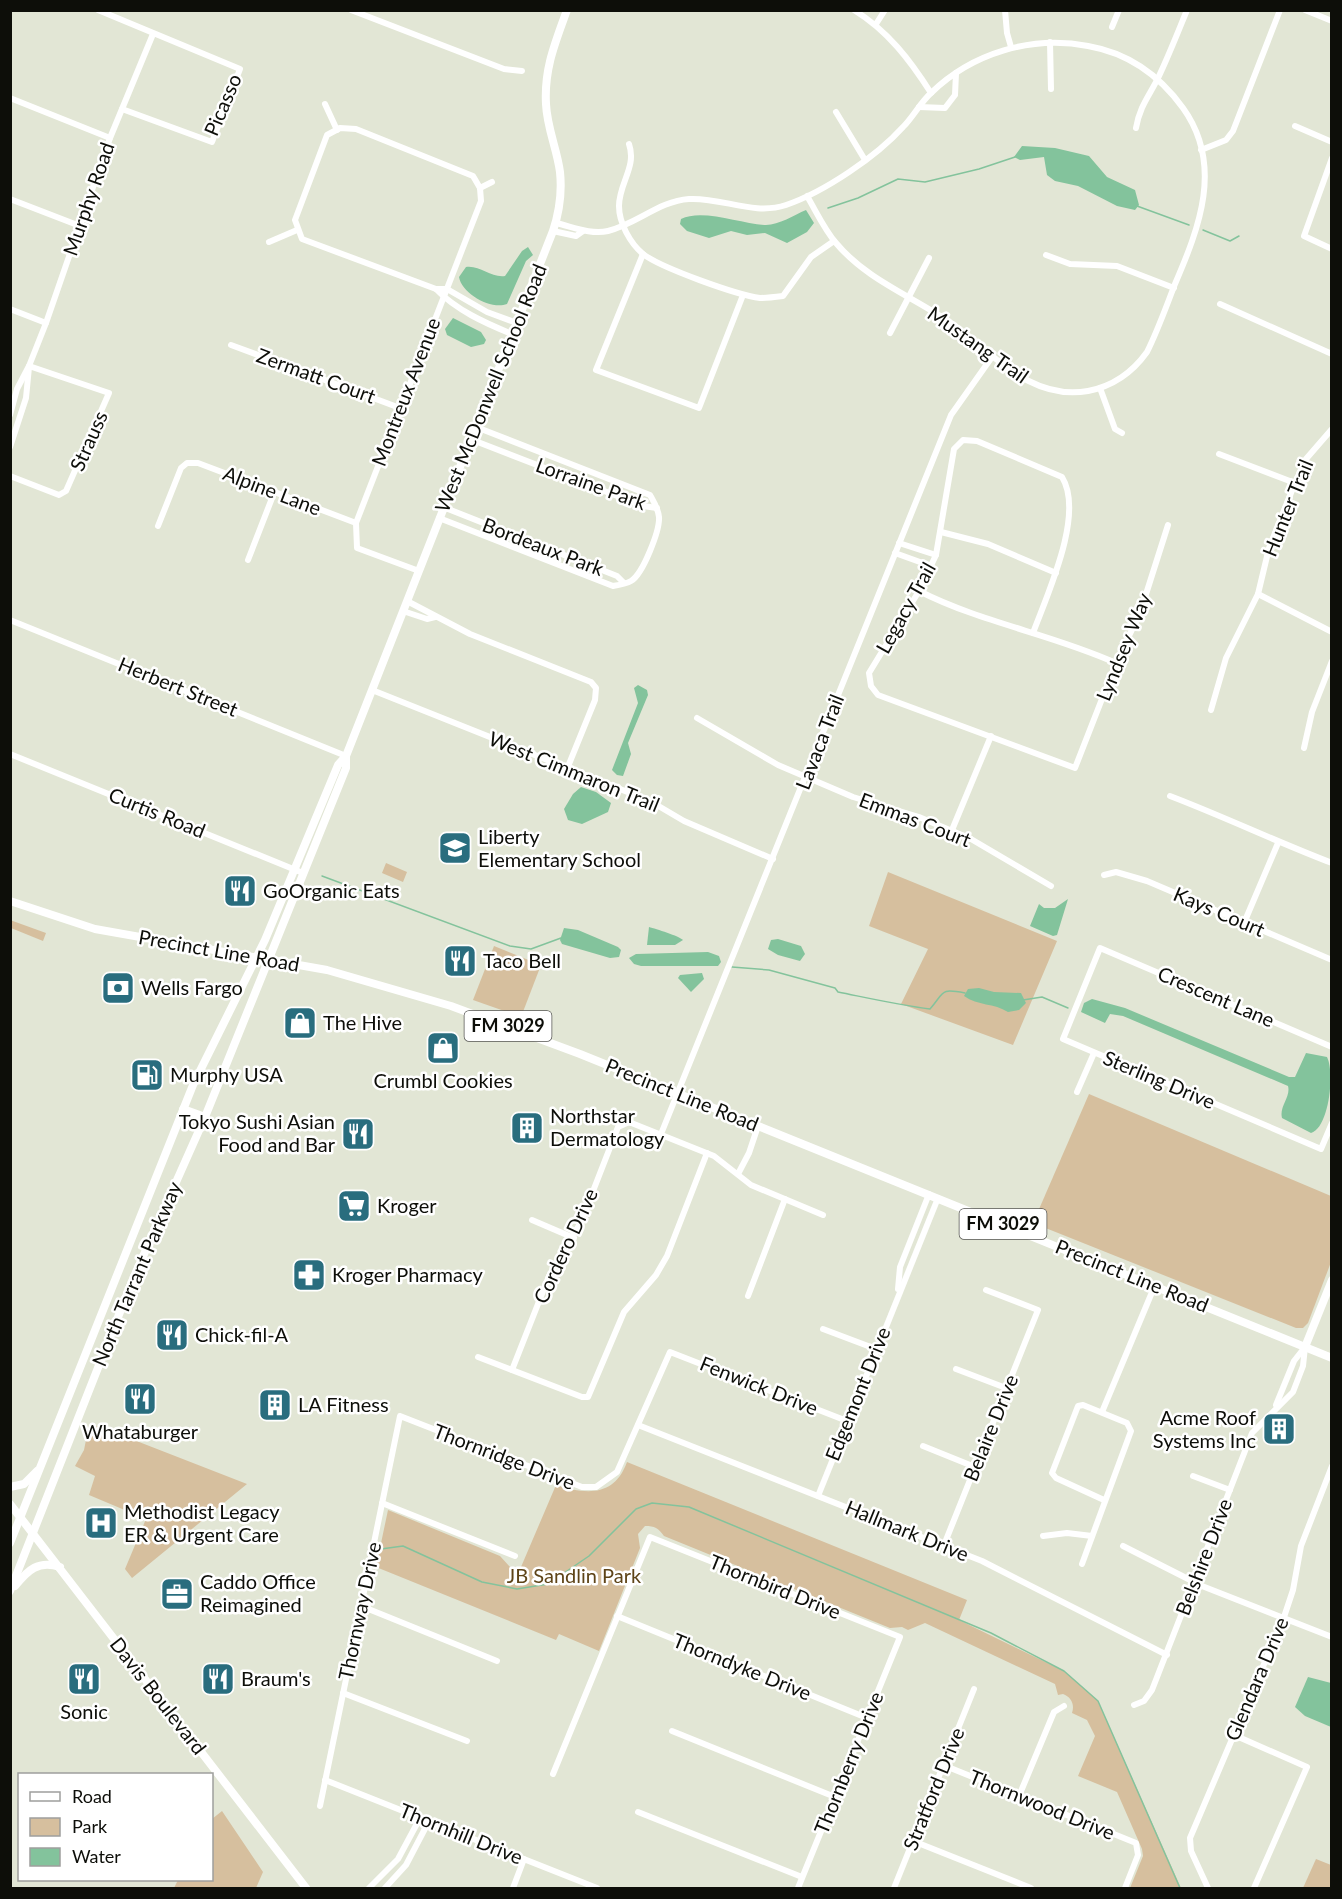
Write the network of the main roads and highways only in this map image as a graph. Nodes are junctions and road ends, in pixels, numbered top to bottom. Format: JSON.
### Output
{"nodes":[{"id":1,"x":567,"y":10,"type":"edge"},
{"id":2,"x":299,"y":871,"type":"junction"},
{"id":3,"x":10,"y":901,"type":"edge"},
{"id":4,"x":257,"y":957,"type":"junction"},
{"id":5,"x":269,"y":959,"type":"junction"},
{"id":6,"x":183,"y":1109,"type":"junction"},
{"id":7,"x":205,"y":1117,"type":"junction"},
{"id":8,"x":121,"y":1263,"type":"junction"},
{"id":9,"x":136,"y":1270,"type":"junction"},
{"id":10,"x":1332,"y":1280,"type":"edge"},
{"id":11,"x":1305,"y":1347,"type":"junction"},
{"id":12,"x":1332,"y":1358,"type":"edge"},
{"id":13,"x":40,"y":1468,"type":"junction"},
{"id":14,"x":10,"y":1487,"type":"edge"},
{"id":15,"x":10,"y":1504,"type":"edge"},
{"id":16,"x":21,"y":1517,"type":"junction"},
{"id":17,"x":34,"y":1534,"type":"junction"},
{"id":18,"x":10,"y":1543,"type":"edge"},
{"id":19,"x":60,"y":1568,"type":"junction"},
{"id":20,"x":10,"y":1592,"type":"edge"},
{"id":21,"x":306,"y":1888,"type":"edge"}],
"edges":[{"from":1,"to":2,"type":"main road","name":"West McDonwell School Road"},
{"from":2,"to":4,"type":"main road","name":"West McDonwell School Road"},
{"from":2,"to":5,"type":"main road","name":"West McDonwell School Road"},
{"from":3,"to":4,"type":"main road","name":"Precinct Line Road","number":"FM 3029"},
{"from":4,"to":5,"type":"main road","name":"Precinct Line Road","number":"FM 3029"},
{"from":4,"to":6,"type":"main road","name":"North Tarrant Parkway"},
{"from":5,"to":7,"type":"main road","name":"North Tarrant Parkway"},
{"from":5,"to":11,"type":"main road","name":"Precinct Line Road","number":"FM 3029"},
{"from":6,"to":7,"type":"main road"},
{"from":6,"to":8,"type":"main road","name":"North Tarrant Parkway"},
{"from":7,"to":9,"type":"main road","name":"North Tarrant Parkway"},
{"from":8,"to":9,"type":"main road"},
{"from":8,"to":13,"type":"main road","name":"North Tarrant Parkway"},
{"from":9,"to":17,"type":"main road","name":"North Tarrant Parkway"},
{"from":10,"to":11,"type":"main road"},
{"from":11,"to":12,"type":"main road","name":"Precinct Line Road","number":"FM 3029"},
{"from":13,"to":14,"type":"main road"},
{"from":13,"to":16,"type":"main road","name":"North Tarrant Parkway"},
{"from":15,"to":16,"type":"main road","name":"Davis Boulevard"},
{"from":16,"to":17,"type":"main road","name":"Davis Boulevard"},
{"from":16,"to":18,"type":"main road","name":"North Tarrant Parkway"},
{"from":17,"to":19,"type":"main road","name":"Davis Boulevard"},
{"from":17,"to":20,"type":"main road","name":"North Tarrant Parkway"},
{"from":19,"to":20,"type":"main road"},
{"from":19,"to":21,"type":"main road","name":"Davis Boulevard"}]}
